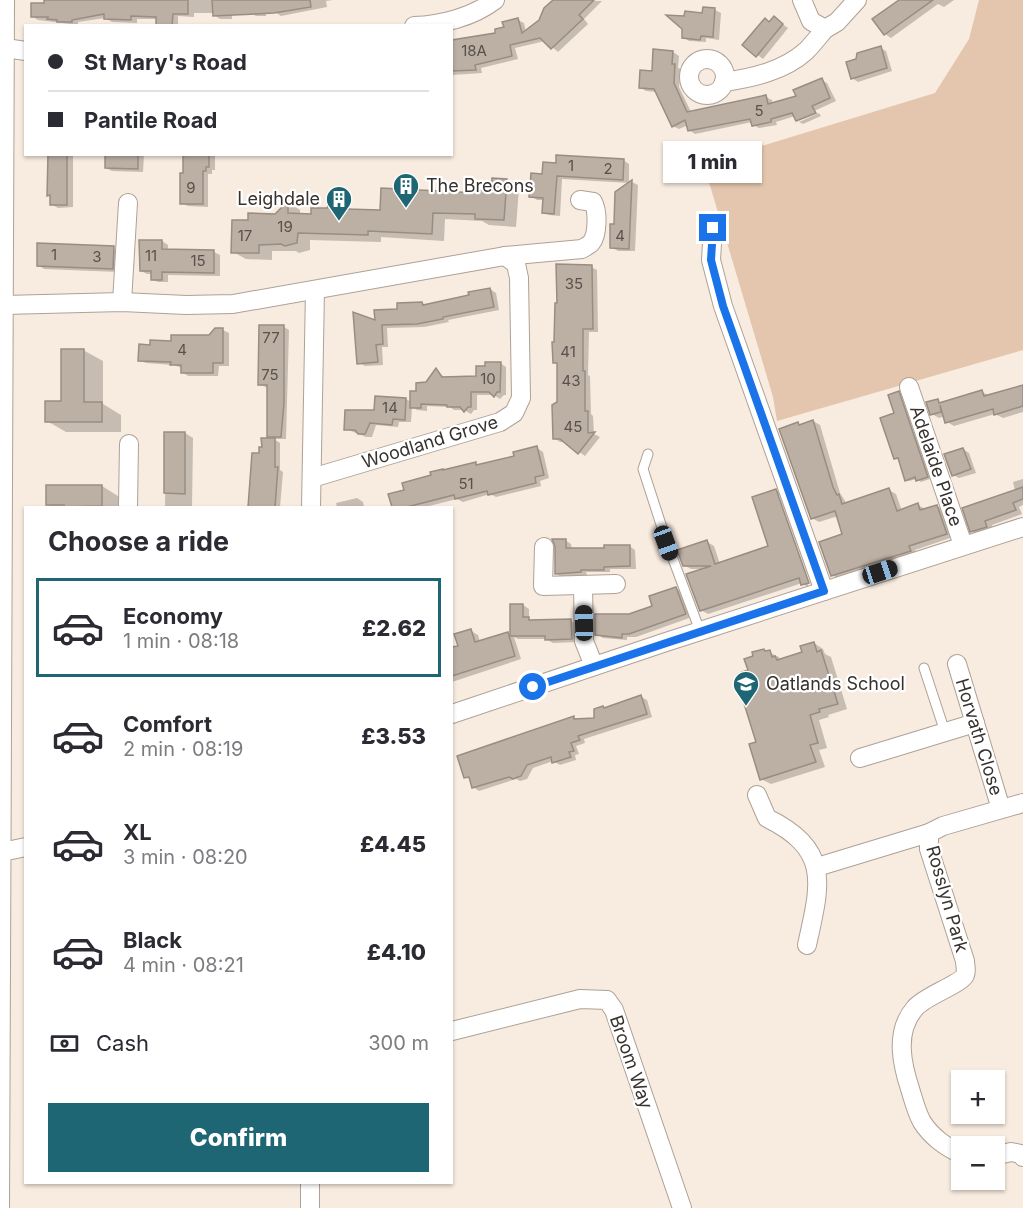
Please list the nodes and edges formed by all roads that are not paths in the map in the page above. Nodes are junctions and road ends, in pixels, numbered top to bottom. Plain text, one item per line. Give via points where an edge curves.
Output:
1 (5, 0) edge
2 (495, 0) edge
3 (802, 0) edge
4 (857, 0) edge
5 (425, 24) edge
6 (825, 29) junction
7 (5, 48) junction
8 (24, 51) edge
9 (724, 82) dead end
10 (580, 200) dead end
11 (128, 203) dead end
12 (713, 228) dead end
13 (505, 256) junction
14 (315, 290) junction
15 (122, 302) junction
16 (4, 305) junction
17 (909, 387) dead end
18 (129, 444) dead end
19 (648, 454) dead end
20 (312, 478) junction
21 (128, 506) edge
22 (310, 506) edge
23 (1023, 527) edge
24 (963, 545) junction
25 (543, 547) dead end
26 (616, 584) dead end
27 (583, 586) junction
28 (824, 591) junction
29 (700, 631) junction
30 (957, 664) dead end
31 (594, 666) junction
32 (924, 668) dead end
33 (453, 714) edge
34 (975, 723) junction
35 (945, 732) junction
36 (860, 758) dead end
37 (757, 795) dead end
38 (1023, 803) edge
39 (1001, 809) junction
40 (929, 833) junction
41 (24, 847) edge
42 (2, 852) junction
43 (817, 867) junction
44 (807, 945) dead end
45 (453, 1031) edge
46 (951, 1150) edge
47 (1005, 1153) edge
48 (1023, 1157) edge
49 (310, 1184) edge
50 (0, 1208) edge
51 (310, 1208) edge
52 (682, 1208) edge

1 - 7 street
2 - 5 street via 470,14
3 - 6 street via 811,21
4 - 6 street
6 - 9 street via 805,52 784,65 755,77
7 - 8 street
7 - 16 street
10 - 13 street via 593,202 597,208 592,242 582,249
11 - 15 street
12 - 28 street via 711,260 723,306
13 - 14 street
13 - 20 street, Woodland Grove via 516,264 519,278 521,398 514,413 500,422
14 - 15 street via 233,304
14 - 20 street
15 - 16 street
16 - 42 street
17 - 24 street, Adelaide Place
18 - 21 street
19 - 29 lane via 643,469
20 - 22 street
23 - 24 street
24 - 28 street
25 - 27 street via 543,586
26 - 27 street
27 - 31 street via 585,642
28 - 29 street
29 - 31 street
30 - 34 street, Horvath Close
31 - 33 street
32 - 35 lane
34 - 35 street
34 - 39 street, Horvath Close
35 - 36 street
37 - 43 street via 767,818 797,838
38 - 39 street, Rosslyn Park
39 - 40 street, Rosslyn Park
40 - 43 street
40 - 46 street, Rosslyn Park via 929,849 966,973 962,980 915,1008 902,1042 902,1062 922,1123
41 - 42 street
42 - 50 street
43 - 44 street via 818,886
45 - 52 street, Broom Way via 580,999 607,1000 614,1010
47 - 48 street
49 - 51 street

